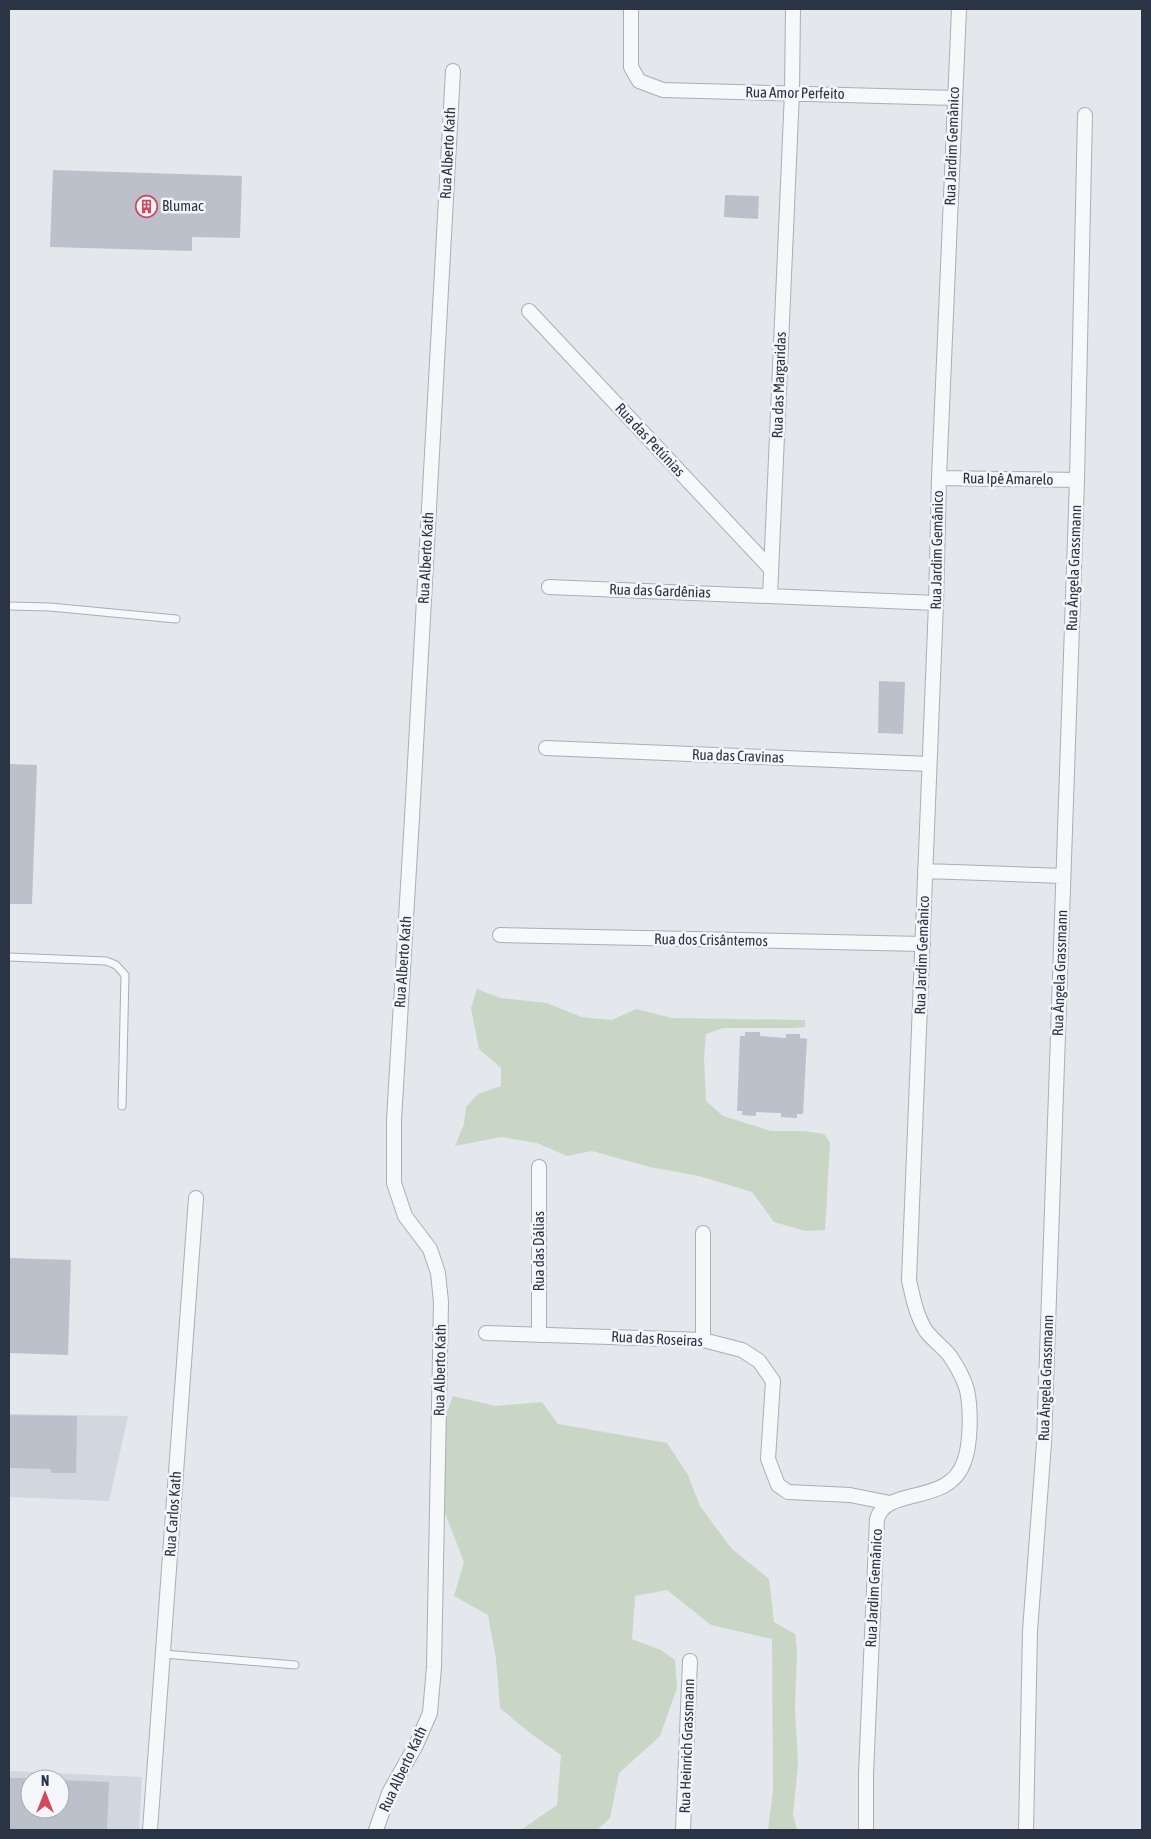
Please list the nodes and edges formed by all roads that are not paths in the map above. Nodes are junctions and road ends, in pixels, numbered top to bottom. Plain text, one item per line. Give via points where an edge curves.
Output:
1 (631, 9) edge
2 (794, 9) edge
3 (959, 9) edge
4 (453, 71) dead end
5 (792, 92) junction
6 (954, 98) junction
7 (1085, 115) dead end
8 (529, 311) dead end
9 (938, 478) junction
10 (1077, 480) junction
11 (771, 569) junction
12 (549, 586) dead end
13 (770, 596) junction
14 (936, 603) junction
15 (9, 606) edge
16 (176, 619) dead end
17 (546, 748) dead end
18 (930, 764) junction
19 (925, 871) junction
20 (1064, 876) junction
21 (500, 935) dead end
22 (923, 944) junction
23 (9, 957) edge
24 (122, 1106) dead end
25 (539, 1167) dead end
26 (196, 1198) dead end
27 (703, 1233) dead end
28 (486, 1333) dead end
29 (538, 1335) junction
30 (703, 1340) junction
31 (890, 1503) junction
32 (164, 1654) junction
33 (690, 1661) dead end
34 (294, 1665) dead end
35 (150, 1830) edge
36 (376, 1830) edge
37 (683, 1830) edge
38 (866, 1830) edge
39 (1026, 1830) edge

1 - 5 street, Rua Amor Perfeito via 631,68 639,81 663,90
2 - 5 street, Rua das Margaridas
3 - 6 street, Rua Jardim Gemânico
4 - 36 street, Rua Alberto Kath via 394,1120 394,1183 405,1216 430,1249 438,1273 441,1302 434,1666 430,1713 389,1793
5 - 6 street, Rua Amor Perfeito
5 - 11 street, Rua das Margaridas
6 - 9 street, Rua Jardim Gemânico
7 - 10 street, Rua Ângela Grassmann
8 - 11 street, Rua das Petúnias
9 - 10 street, Rua Ipê Amarelo
9 - 14 street, Rua Jardim Gemânico
10 - 20 street, Rua Ângela Grassmann
11 - 13 street, Rua das Margaridas
12 - 13 street, Rua das Gardênias
13 - 14 street
14 - 18 street, Rua Jardim Gemânico
15 - 16 lane
17 - 18 street, Rua das Cravinas
18 - 19 street, Rua Jardim Gemânico
19 - 20 street
19 - 22 street, Rua Jardim Gemânico
20 - 39 street, Rua Ângela Grassmann via 1044,1443 1030,1631
21 - 22 street, Rua dos Crisântemos
22 - 31 street, Rua Jardim Gemânico via 909,1280 914,1308 926,1331 950,1356 967,1389 968,1448 956,1478 942,1488
23 - 24 lane via 106,961 116,965 125,975
25 - 29 street, Rua das Dálias
26 - 32 street, Rua Carlos Kath
27 - 30 street
28 - 29 street, Rua das Roseiras
29 - 30 street, Rua das Roseiras
30 - 31 street, Rua das Roseiras via 742,1350 759,1361 773,1382 768,1459 778,1485 788,1492 850,1495
31 - 38 street, Rua Jardim Gemânico via 879,1512 877,1519
32 - 34 lane
32 - 35 street, Rua Carlos Kath
33 - 37 street, Rua Heinrich Grassmann

